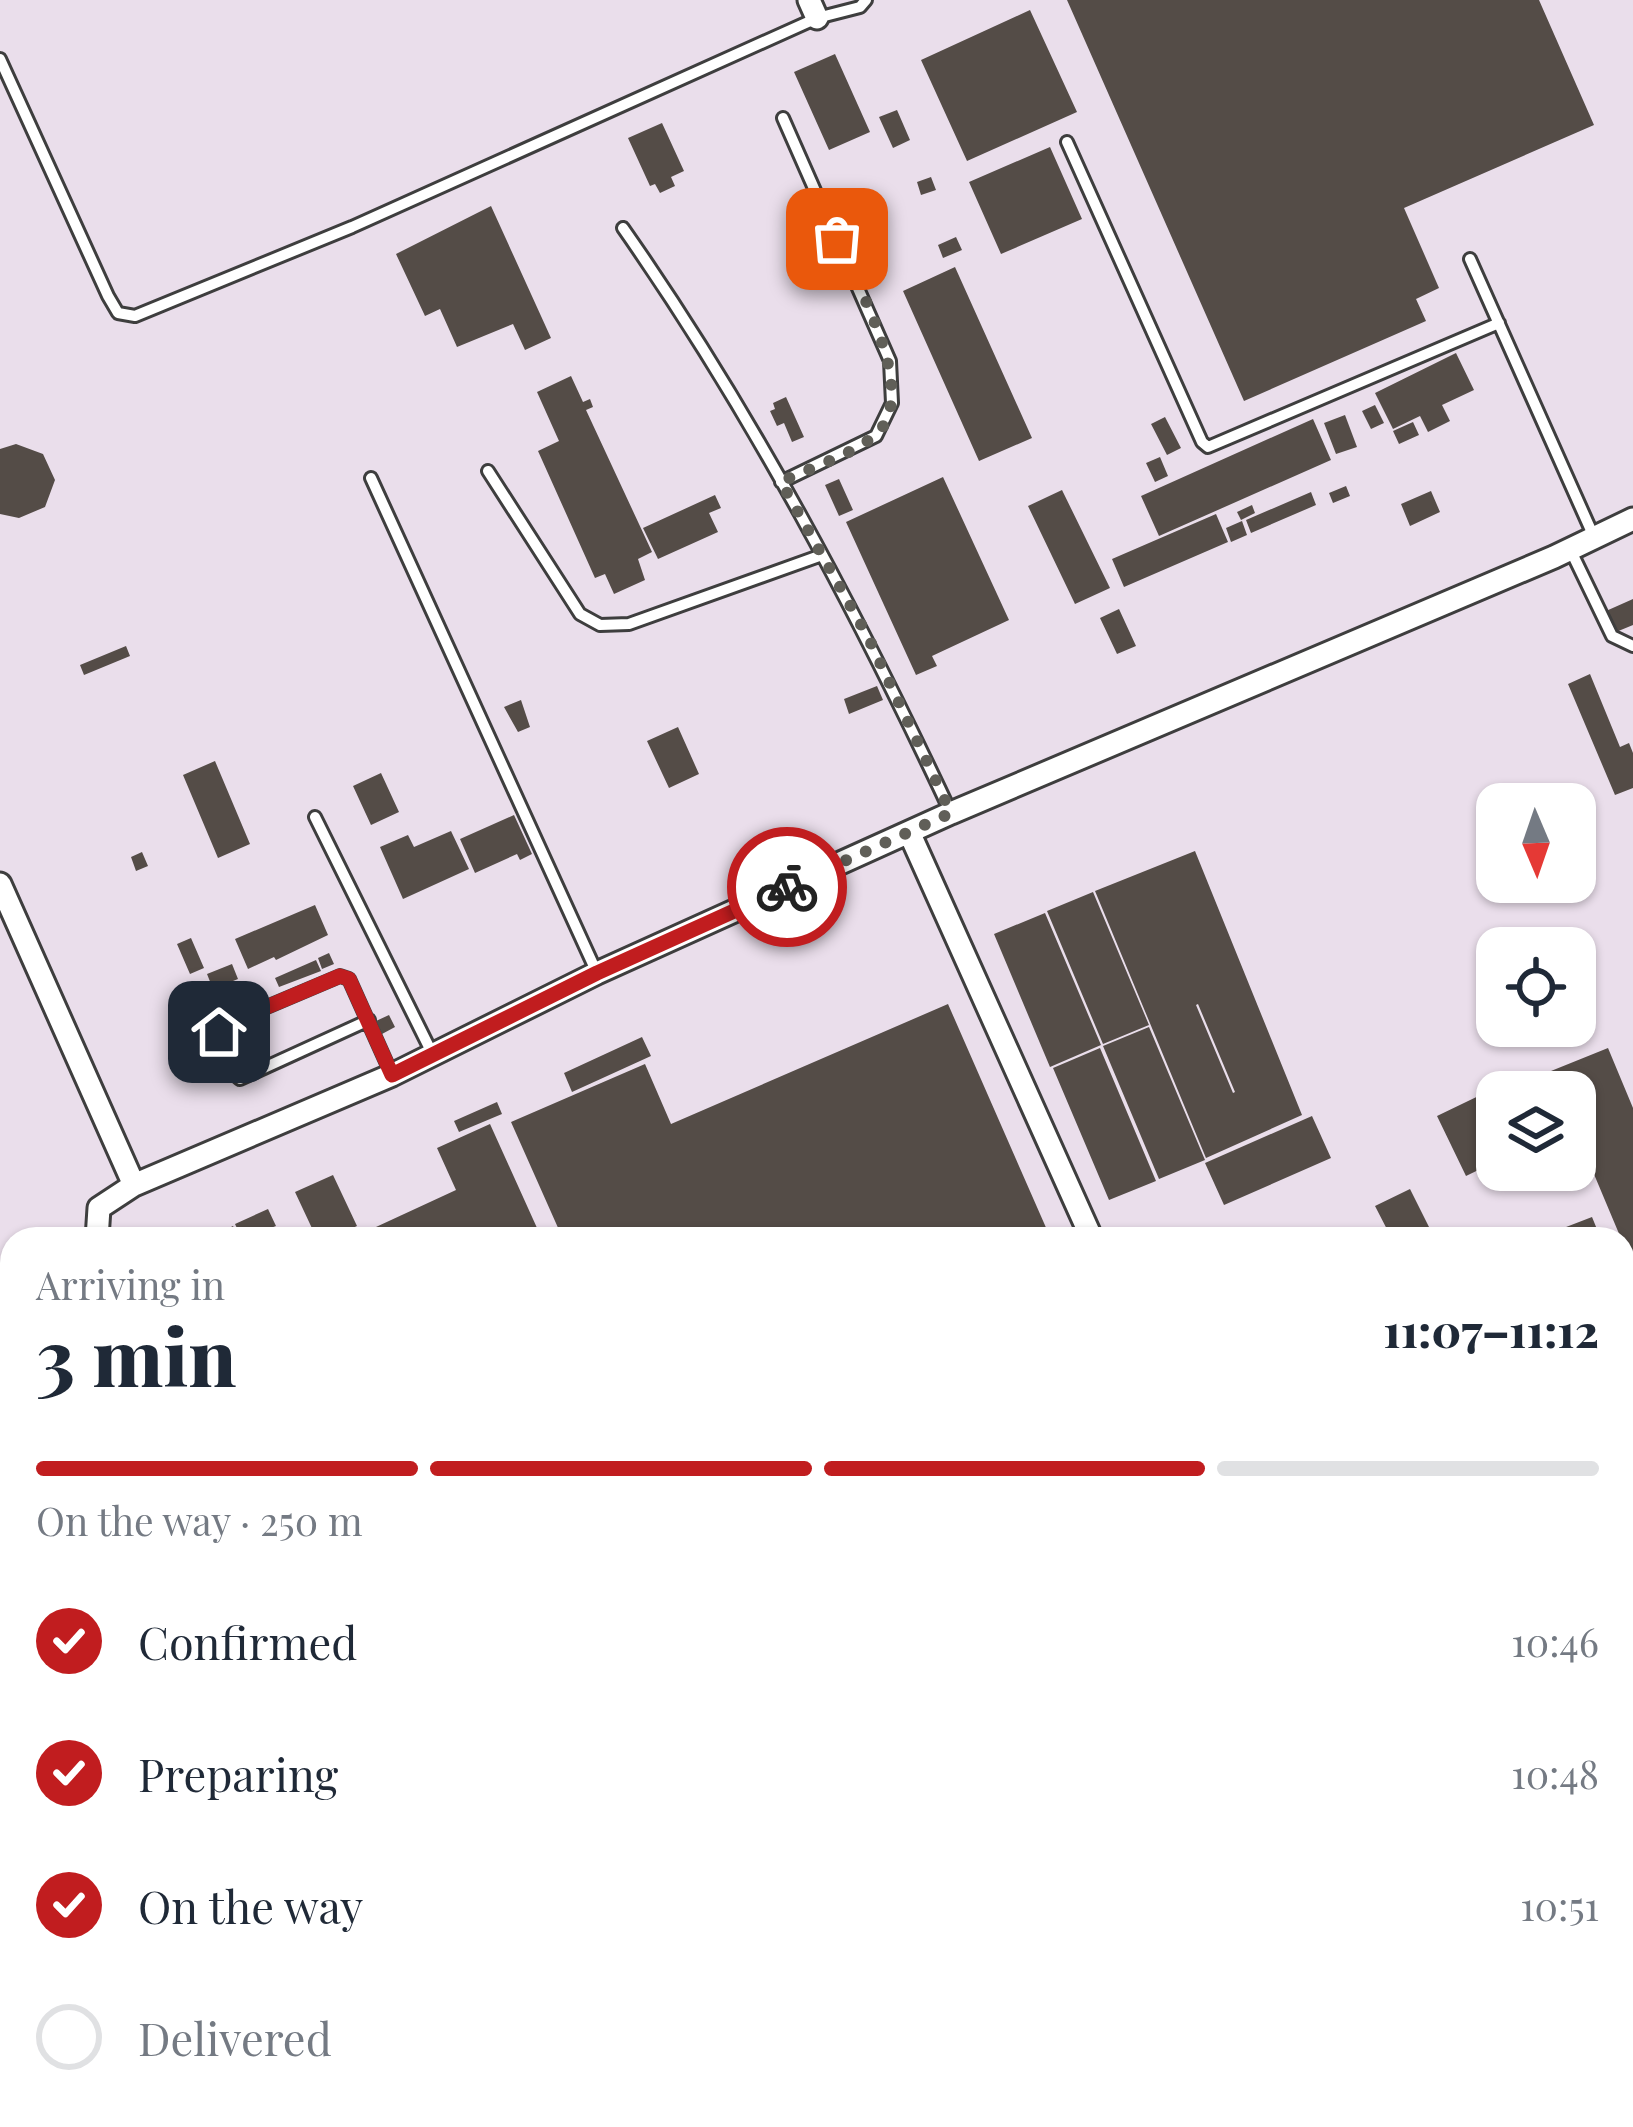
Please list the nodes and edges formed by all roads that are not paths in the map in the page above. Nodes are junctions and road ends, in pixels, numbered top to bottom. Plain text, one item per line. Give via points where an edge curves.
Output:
1 (866, 0) edge
2 (813, 9) edge
3 (0, 58) edge
4 (784, 118) dead end
5 (1067, 142) dead end
6 (623, 228) dead end
7 (1470, 259) dead end
8 (1499, 322) junction
9 (488, 471) dead end
10 (370, 478) dead end
11 (781, 482) junction
12 (1633, 519) edge
13 (1594, 537) junction
14 (1570, 549) junction
15 (822, 555) junction
16 (1633, 646) edge
17 (951, 813) junction
18 (315, 817) dead end
19 (909, 832) junction
20 (0, 884) edge
21 (597, 973) junction
22 (369, 1020) junction
23 (433, 1055) junction
24 (392, 1075) junction
25 (134, 1185) junction
26 (98, 1227) edge
27 (1087, 1227) edge

1 - 2 lane
2 - 3 lane via 352,227 135,316 118,313 108,296
4 - 11 lane via 890,361 892,403 876,436
5 - 8 lane via 1208,447
6 - 11 lane
7 - 8 lane
8 - 13 lane
9 - 15 lane via 580,614 600,625 628,624
10 - 21 lane
11 - 15 lane
12 - 13 street
13 - 14 street
14 - 16 lane via 1612,636
14 - 17 street
15 - 17 lane
17 - 19 street
18 - 23 lane
19 - 21 street
19 - 27 street
20 - 25 street
21 - 23 street
22 - 22 lane via 240,1079 219,1038 224,1025 340,976
22 - 24 lane
23 - 24 street
24 - 25 street
25 - 26 street via 99,1208

